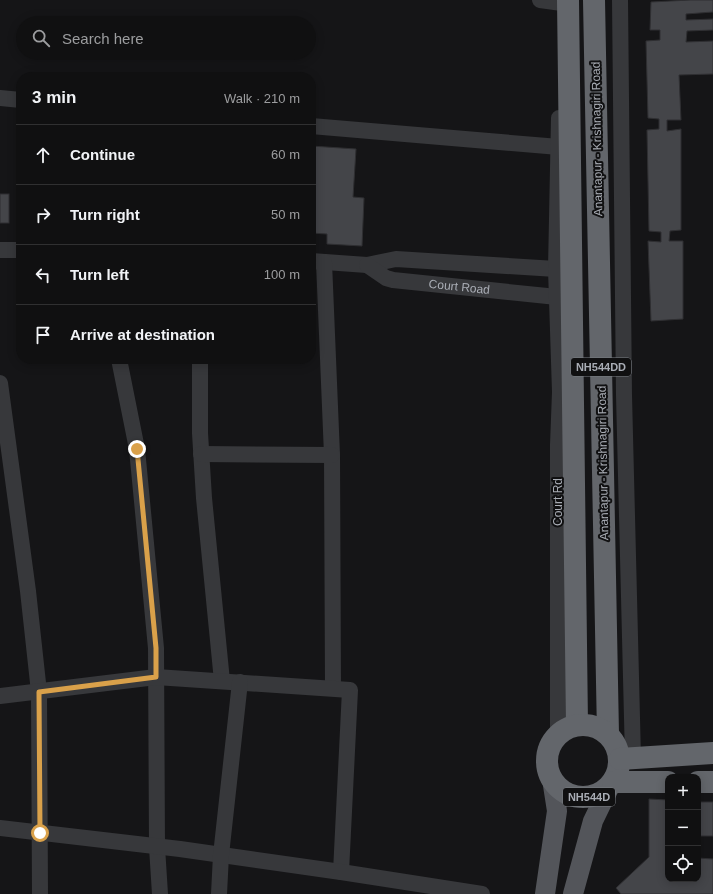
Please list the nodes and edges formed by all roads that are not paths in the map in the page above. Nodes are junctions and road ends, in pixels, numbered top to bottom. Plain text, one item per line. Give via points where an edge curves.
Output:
1 (540, 0) edge
2 (594, 0) edge
3 (620, 0) edge
4 (564, 1) edge
5 (0, 98) edge
6 (16, 100) edge
7 (316, 126) edge
8 (559, 147) junction
9 (0, 250) edge
10 (16, 250) edge
11 (318, 262) edge
12 (367, 265) junction
13 (556, 268) junction
14 (557, 297) junction
15 (120, 364) edge
16 (200, 364) edge
17 (0, 383) edge
18 (201, 454) junction
19 (332, 455) junction
20 (156, 677) junction
21 (222, 681) junction
22 (240, 682) junction
23 (333, 688) junction
24 (39, 692) junction
25 (0, 696) edge
26 (577, 725) junction
27 (608, 734) junction
28 (558, 735) junction
29 (713, 753) edge
30 (626, 759) junction
31 (552, 779) junction
32 (665, 782) edge
33 (701, 782) edge
34 (713, 782) edge
35 (611, 784) junction
36 (0, 828) edge
37 (40, 833) junction
38 (157, 847) junction
39 (221, 855) junction
40 (341, 872) junction
41 (40, 894) edge
42 (160, 894) edge
43 (219, 894) edge
44 (482, 894) edge
45 (545, 894) edge
46 (574, 894) edge

1 - 4 street
2 - 27 highway, Anantapur - Krishnagiri Road / NH544DD
3 - 30 street
4 - 8 street, Court Rd
4 - 26 highway, NH544DD
5 - 6 street
7 - 8 street
8 - 13 street, Court Rd
9 - 10 street
11 - 12 street, Court Road
11 - 19 street
12 - 13 street, Court Road via 396,259
12 - 14 street, Court Road via 393,280
13 - 14 street, Court Rd
14 - 28 street, Court Rd via 560,392
15 - 20 street via 137,449 156,648
16 - 18 street
17 - 24 street
18 - 19 street
18 - 21 street
19 - 23 street
20 - 21 street
20 - 24 street
20 - 38 street
21 - 22 street
22 - 23 street
22 - 39 street
23 - 40 street via 350,690
24 - 25 street
24 - 37 street
26 - 27 highway via 599,728
26 - 28 highway via 567,728
27 - 30 highway, Anantapur - Krishnagiri Road
28 - 31 highway, NH544D via 547,755 547,768
29 - 30 highway
30 - 35 highway, NH544D
31 - 35 highway, NH544D via 558,788 579,797 601,793
31 - 45 main road via 557,811
32 - 35 highway, NH544D
33 - 34 highway
35 - 46 main road via 593,821
36 - 37 street
37 - 38 street
37 - 41 street
38 - 39 street
38 - 42 street
39 - 40 street
39 - 43 street
40 - 44 street

